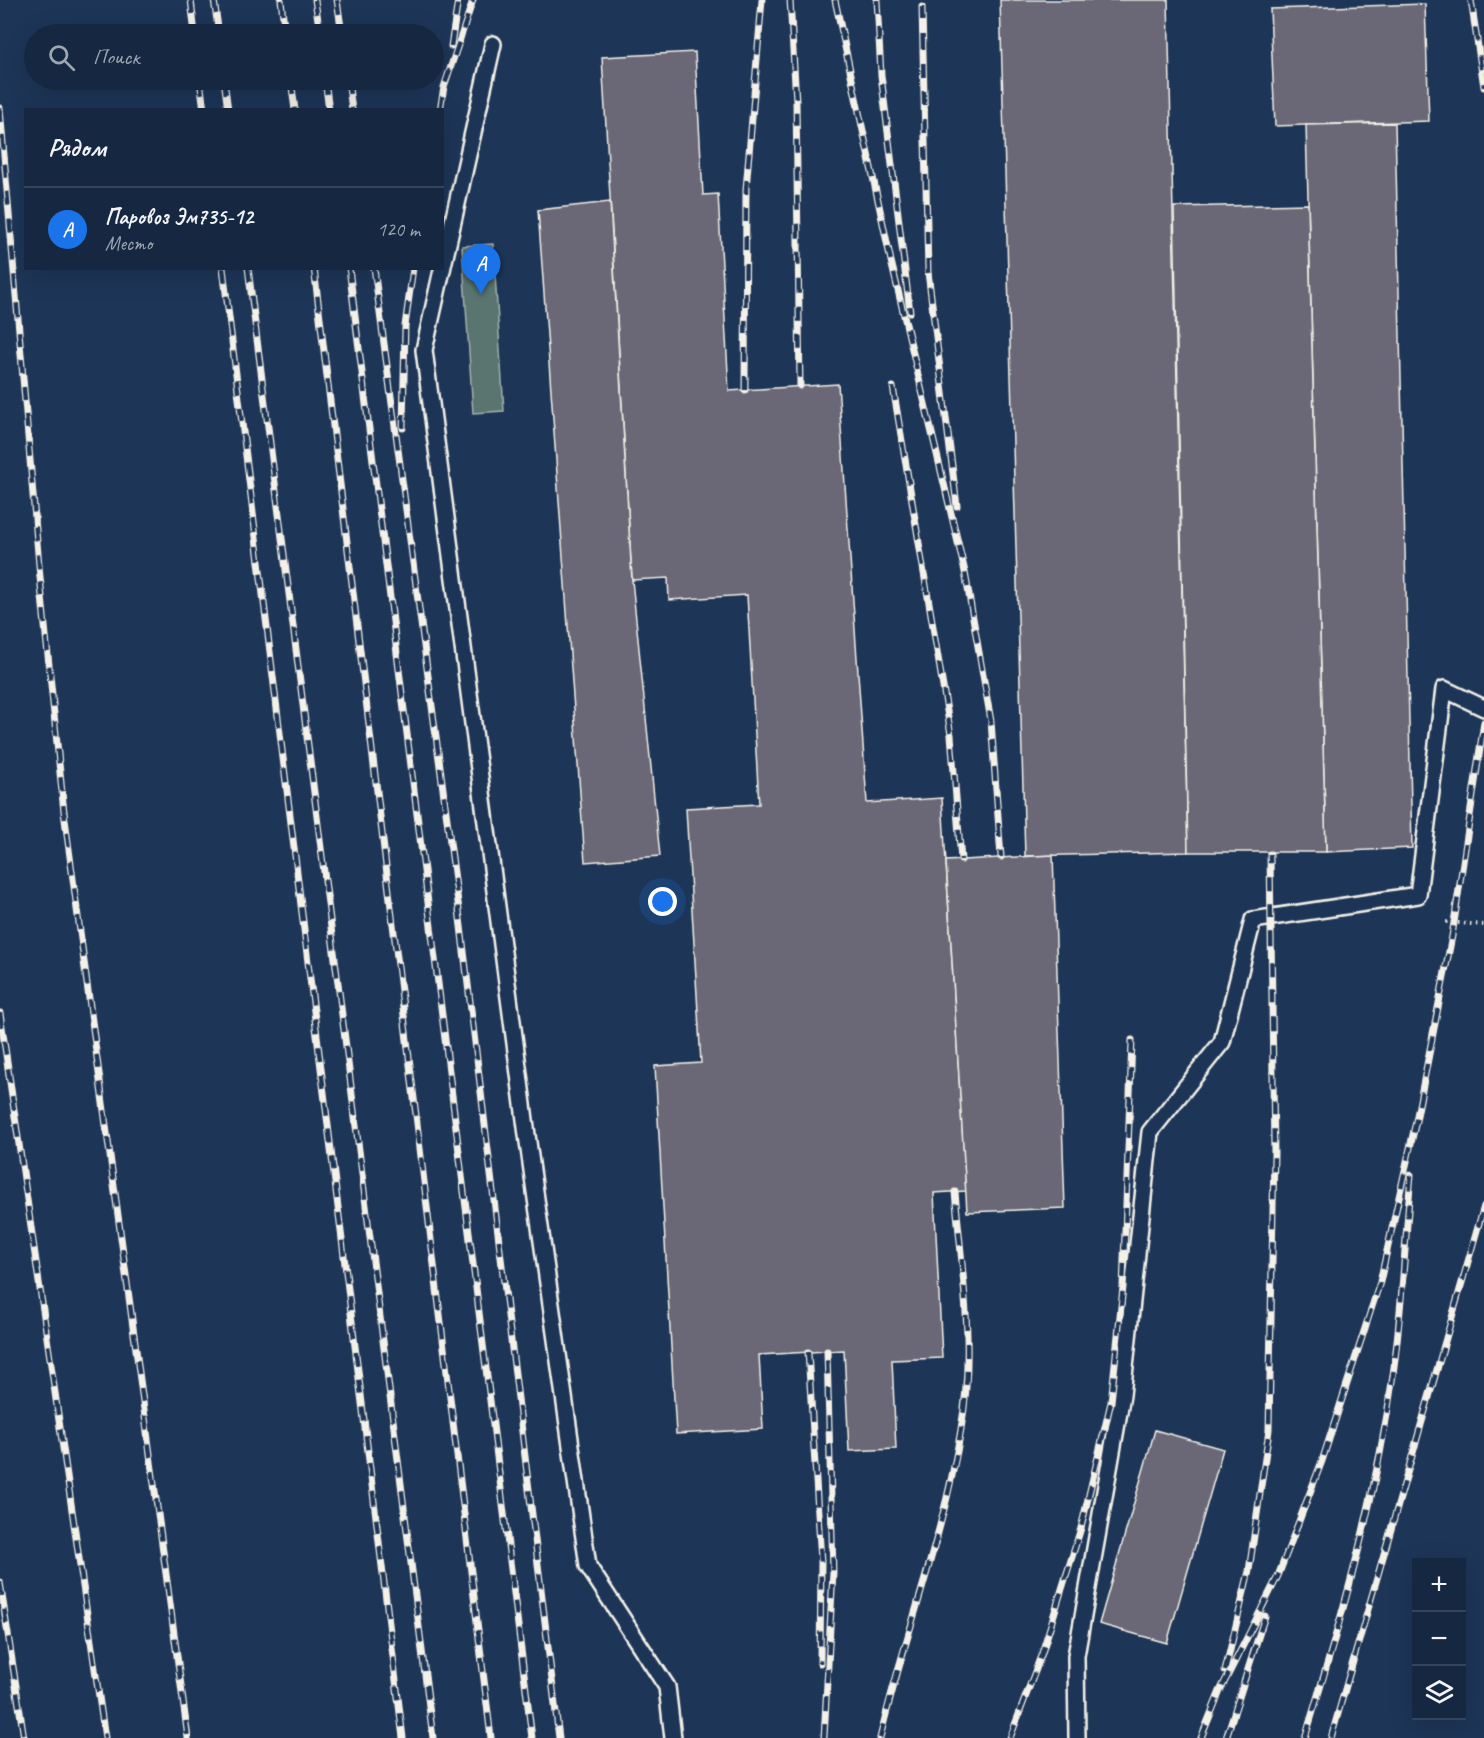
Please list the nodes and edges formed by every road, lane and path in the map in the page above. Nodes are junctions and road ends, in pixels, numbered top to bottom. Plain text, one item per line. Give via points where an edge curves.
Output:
1 (493, 44) dead end
2 (444, 261) edge
3 (442, 270) edge
4 (1484, 708) edge
5 (1446, 922) dead end
6 (1484, 925) edge
7 (673, 1738) edge
8 (1077, 1738) edge

1 - 2 lane
3 - 7 lane via 424,350 588,1566 667,1687
4 - 8 lane via 1444,689 1418,895 1253,920 1222,1042 1150,1132 1122,1395 1076,1656
5 - 6 path, bridge

